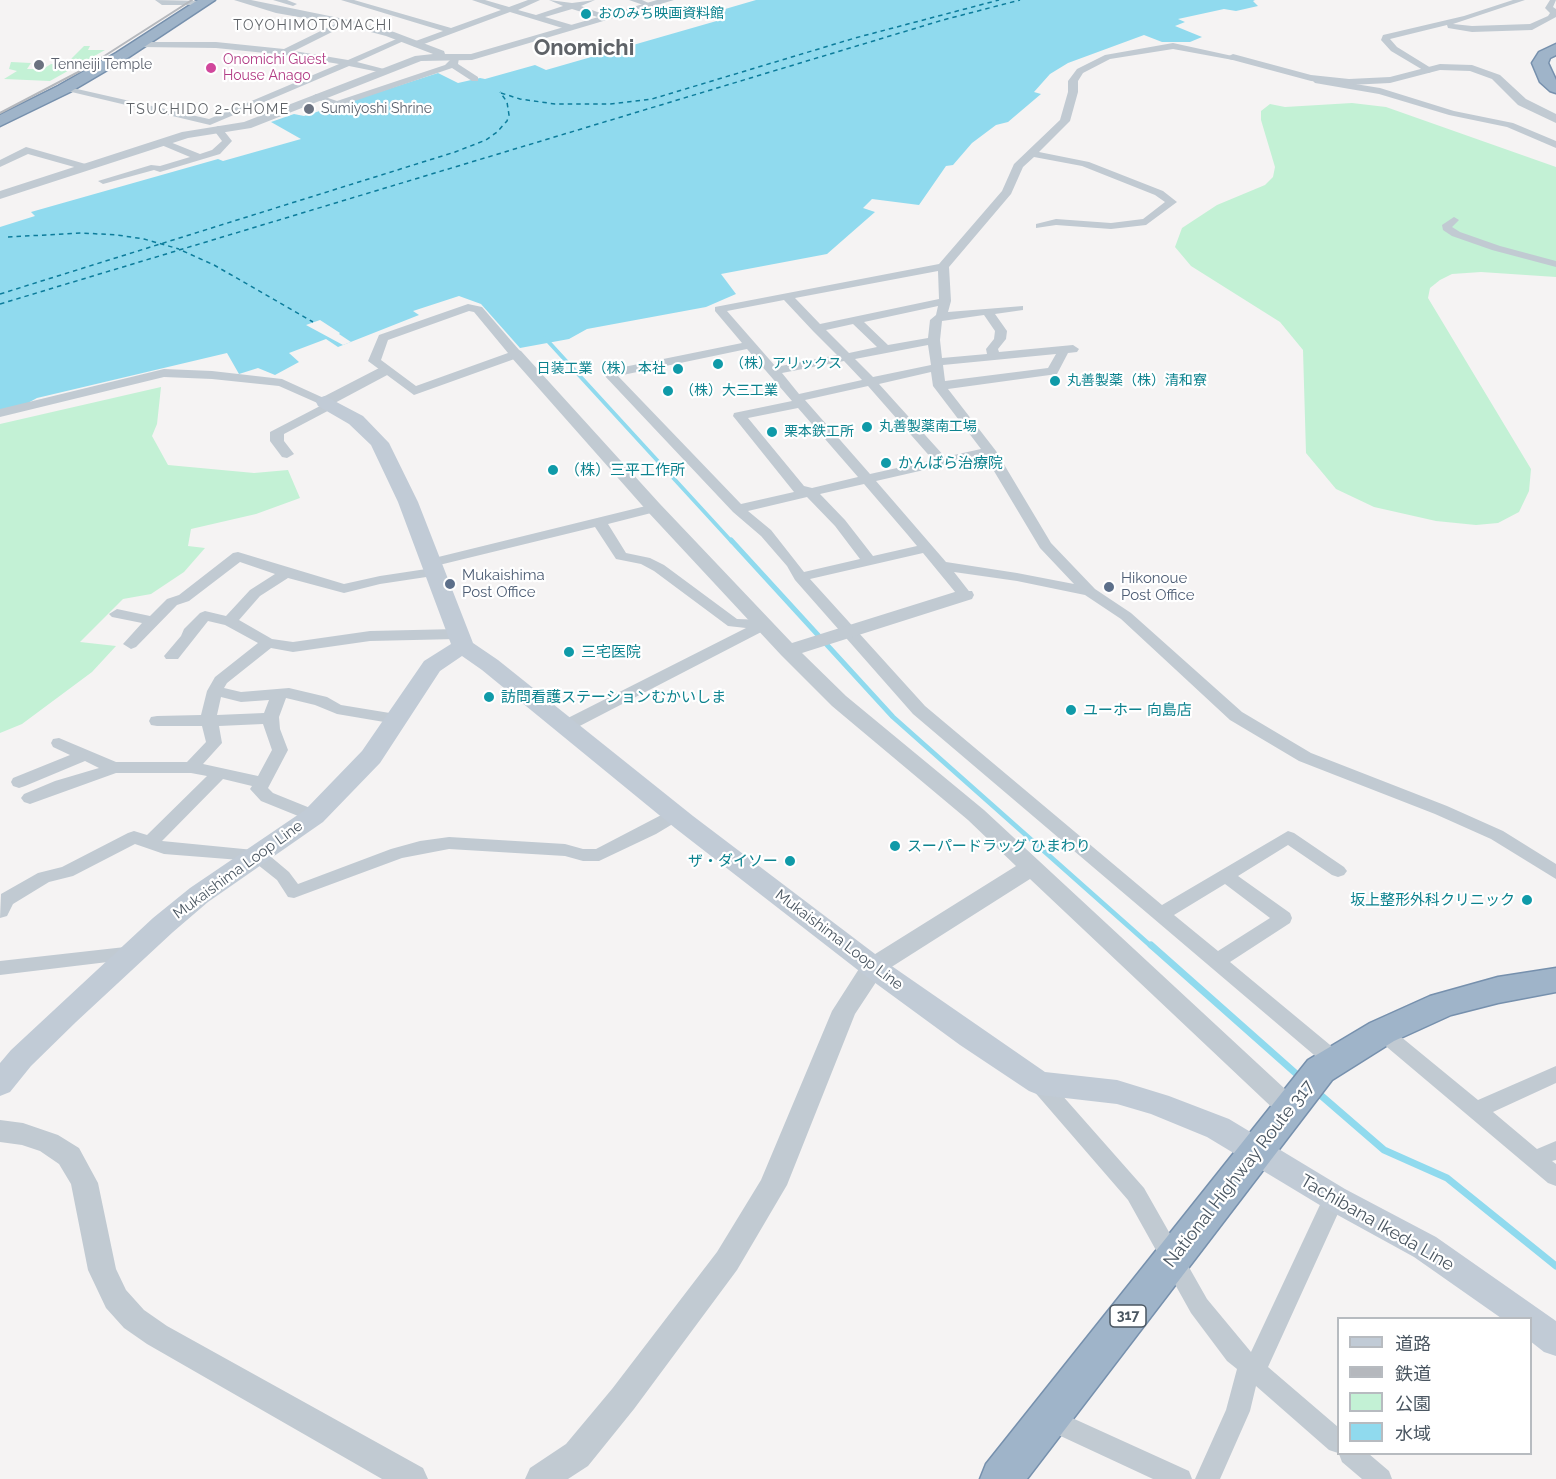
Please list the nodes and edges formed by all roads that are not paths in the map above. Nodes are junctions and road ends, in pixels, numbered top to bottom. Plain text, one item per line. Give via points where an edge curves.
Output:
1 (159, 0) edge
2 (241, 0) edge
3 (277, 0) edge
4 (345, 0) edge
5 (476, 0) edge
6 (537, 0) edge
7 (553, 0) edge
8 (591, 0) edge
9 (633, 0) edge
10 (669, 0) edge
11 (1521, 0) edge
12 (1554, 0) edge
13 (205, 2) edge
14 (292, 4) dead end
15 (649, 5) junction
16 (573, 6) junction
17 (508, 10) junction
18 (1490, 11) junction
19 (607, 17) junction
20 (536, 18) junction
21 (345, 22) junction
22 (1443, 24) junction
23 (1556, 25) edge
24 (569, 27) junction
25 (1456, 27) junction
26 (1532, 27) junction
27 (453, 31) junction
28 (1442, 36) dead end
29 (404, 39) junction
30 (141, 44) junction
31 (416, 44) junction
32 (1556, 49) edge
33 (433, 51) junction
34 (285, 52) junction
35 (1233, 57) joint
36 (418, 58) junction
37 (453, 61) junction
38 (346, 62) junction
39 (1428, 70) junction
40 (381, 71) junction
41 (1311, 78) junction
42 (475, 79) dead end
43 (1556, 88) edge
44 (64, 89) junction
45 (316, 97) junction
46 (1556, 119) edge
47 (0, 121) edge
48 (213, 127) junction
49 (162, 142) junction
50 (1556, 145) edge
51 (1031, 153) junction
52 (199, 157) junction
53 (0, 164) edge
54 (85, 167) junction
55 (103, 181) dead end
56 (0, 195) edge
57 (1454, 220) dead end
58 (1040, 225) dead end
59 (1556, 264) edge
60 (943, 267) junction
61 (787, 297) junction
62 (945, 300) junction
63 (1019, 308) dead end
64 (988, 312) junction
65 (941, 316) junction
66 (855, 319) junction
67 (817, 328) junction
68 (934, 339) junction
69 (750, 345) junction
70 (885, 349) junction
71 (516, 354) junction
72 (994, 357) junction
73 (846, 358) junction
74 (937, 365) junction
75 (385, 370) junction
76 (774, 371) junction
77 (871, 382) junction
78 (939, 386) junction
79 (799, 401) junction
80 (329, 404) junction
81 (0, 413) edge
82 (989, 451) junction
83 (287, 454) dead end
84 (942, 462) junction
85 (867, 478) junction
86 (809, 492) junction
87 (654, 508) junction
88 (738, 509) junction
89 (600, 522) junction
90 (925, 548) junction
91 (869, 560) junction
92 (941, 566) junction
93 (432, 567) junction
94 (286, 573) junction
95 (800, 577) junction
96 (1090, 592) junction
97 (965, 595) joint
98 (117, 614) dead end
99 (153, 621) junction
100 (230, 621) junction
101 (764, 625) junction
102 (849, 631) junction
103 (460, 641) junction
104 (267, 643) junction
105 (130, 644) dead end
106 (795, 649) junction
107 (172, 656) dead end
108 (215, 691) junction
109 (279, 694) junction
110 (271, 717) junction
111 (396, 719) junction
112 (157, 721) dead end
113 (209, 721) junction
114 (566, 726) junction
115 (59, 743) dead end
116 (86, 755) junction
117 (191, 767) junction
118 (114, 768) junction
119 (220, 773) junction
120 (19, 782) dead end
121 (261, 782) junction
122 (30, 798) dead end
123 (675, 815) junction
124 (314, 816) junction
125 (149, 843) junction
126 (258, 855) junction
127 (1031, 867) junction
128 (1338, 871) dead end
129 (1556, 873) edge
130 (1225, 875) junction
131 (2, 902) edge
132 (1161, 914) junction
133 (134, 953) junction
134 (1216, 961) junction
135 (873, 967) junction
136 (0, 968) edge
137 (1556, 980) edge
138 (1382, 1032) junction
139 (1327, 1065) junction
140 (1556, 1074) edge
141 (1039, 1083) junction
142 (0, 1084) edge
143 (1293, 1102) junction
144 (1475, 1111) junction
145 (0, 1131) edge
146 (1556, 1150) edge
147 (1255, 1152) junction
148 (1536, 1159) junction
149 (1556, 1177) edge
150 (1334, 1198) junction
151 (1174, 1258) junction
152 (1525, 1317) edge
153 (1532, 1322) edge
154 (1556, 1341) edge
155 (1250, 1364) junction
156 (1048, 1418) junction
157 (1337, 1441) edge
158 (1352, 1455) edge
159 (412, 1479) edge
160 (541, 1479) edge
161 (1001, 1479) edge
162 (1180, 1479) edge
163 (1207, 1479) edge
164 (1380, 1479) edge

1 - 13 street
2 - 21 street
3 - 14 street
4 - 27 street
5 - 17 street
6 - 17 street
7 - 16 street
8 - 16 street
9 - 15 street
10 - 15 street
11 - 18 street
12 - 26 street via 1549,8 1554,12 1551,17
13 - 30 highway
15 - 19 street
16 - 19 street
16 - 20 street
17 - 20 street
17 - 27 street
18 - 22 street
18 - 26 street
19 - 24 street
20 - 24 street
21 - 29 street
21 - 34 street
22 - 25 street
22 - 39 street via 1386,38 1394,49
23 - 26 street
24 - 37 street
25 - 26 street
25 - 28 street
27 - 31 street
29 - 31 street
29 - 38 street
30 - 34 street via 216,45
30 - 44 highway
31 - 33 street
32 - 43 highway via 1539,63 1546,79
33 - 36 street
33 - 37 street
34 - 38 street
35 - 41 street
35 - 51 street via 1173,46 1108,57 1092,64 1073,81 1065,122
36 - 37 street
36 - 40 street
37 - 42 street
37 - 45 street via 337,104
38 - 40 street
38 - 48 street
39 - 41 street via 1370,82
39 - 46 street via 1461,66 1488,73 1522,102
40 - 45 street
41 - 50 street via 1380,91 1452,113 1510,125
44 - 47 highway
44 - 48 street
45 - 48 street via 247,125
48 - 49 street
48 - 52 street via 227,141 216,152
49 - 52 street
49 - 54 street
51 - 58 street via 1085,164 1159,193 1172,202 1146,222 1111,226 1056,222
51 - 60 street via 1018,166 1007,192
52 - 55 street
53 - 54 street via 26,150
54 - 56 street
57 - 59 street via 1447,228 1456,234
60 - 61 street
60 - 62 street
61 - 67 street
61 - 69 street via 719,309
62 - 65 street
62 - 66 street
63 - 64 street
64 - 65 street
64 - 72 street via 1000,331 1000,339 992,349
65 - 68 street via 936,320
66 - 67 street
66 - 70 street
67 - 73 street
68 - 70 street
68 - 74 street
69 - 76 street
69 - 88 street via 609,374
70 - 73 street
71 - 75 street via 414,391
71 - 75 street via 478,309 468,307 383,338 374,361
71 - 87 street
72 - 74 street
72 - 78 street via 1067,349 1053,371
73 - 76 street
73 - 77 street
74 - 77 street
74 - 78 street
75 - 80 street
76 - 79 street
77 - 79 street
77 - 84 street
78 - 82 street
79 - 85 street
79 - 86 street via 739,416 800,490
80 - 81 street via 282,383 164,373
80 - 83 street via 277,432 277,441
80 - 93 main road via 356,420 379,443 408,502
82 - 84 street
82 - 96 street via 1045,545
84 - 85 street
85 - 86 street
85 - 90 street
86 - 88 street
86 - 91 street
87 - 89 street
87 - 101 street
88 - 95 street via 766,533
89 - 93 street
89 - 101 street via 621,556 659,568 734,622
90 - 91 street
90 - 92 street
91 - 95 street
92 - 96 street
92 - 97 street
93 - 94 street via 344,589
93 - 103 main road
94 - 99 street via 238,556 184,598 172,602
94 - 100 street via 255,593
95 - 102 street
96 - 129 street via 1126,616 1228,709 1257,729 1305,757 1442,810 1497,836
97 - 102 street
98 - 99 street
99 - 105 street
100 - 104 street
100 - 107 street via 205,616
101 - 106 street
101 - 114 street
102 - 106 street
102 - 132 street via 919,711
103 - 104 street via 370,636 293,647
103 - 111 main road, Mukaishima Loop Line via 432,666
103 - 114 main road, Mukaishima Loop Line
104 - 108 street via 221,680
106 - 127 street via 839,701
108 - 109 street via 241,697
108 - 113 street
109 - 110 street
109 - 111 street via 289,693 337,709
110 - 113 street
110 - 121 street via 280,750
111 - 124 main road, Mukaishima Loop Line via 370,757
112 - 113 street
113 - 117 street via 214,743
114 - 123 main road, Mukaishima Loop Line
115 - 116 street
116 - 118 street
116 - 120 street
117 - 118 street
117 - 119 street
118 - 122 street
119 - 121 street
119 - 125 street
121 - 124 street via 259,789 267,797
123 - 126 street via 599,855 449,843 397,853 294,891
123 - 135 main road, Mukaishima Loop Line
124 - 126 main road, Mukaishima Loop Line
125 - 126 street via 164,848
125 - 131 street via 134,837 67,873 44,877
126 - 133 main road, Mukaishima Loop Line via 199,895
127 - 135 street
127 - 143 street
128 - 130 street via 1288,837
130 - 132 street
130 - 134 street via 1283,918
132 - 134 street
133 - 136 street
133 - 142 main road, Mukaishima Loop Line via 21,1058
134 - 139 street
135 - 141 main road, Mukaishima Loop Line
135 - 160 street via 844,1011 773,1185 727,1261 578,1455
137 - 138 highway, National Highway Route 317 / 317 via 1442,1005
138 - 139 highway, National Highway Route 317 / 317
138 - 144 street
139 - 143 highway, National Highway Route 317 / 317
140 - 144 street
141 - 147 main road, Mukaishima Loop Line via 1117,1092 1158,1104 1218,1128
141 - 151 street via 1136,1194
143 - 147 highway, National Highway Route 317 / 317
144 - 148 street
145 - 159 street via 49,1143 69,1156 84,1183 102,1270 116,1299 134,1319
146 - 148 street
147 - 150 main road, Tachibana Ikeda Line
147 - 151 highway, National Highway Route 317 / 317
148 - 149 street
150 - 152 main road, Tachibana Ikeda Line via 1425,1247
150 - 155 street via 1260,1359
151 - 155 street via 1199,1306 1235,1353
151 - 156 highway, National Highway Route 317 / 317
153 - 154 main road, Tachibana Ikeda Line
155 - 157 street
155 - 163 street via 1238,1411
156 - 161 highway, National Highway Route 317 / 317
156 - 162 street
158 - 164 street

